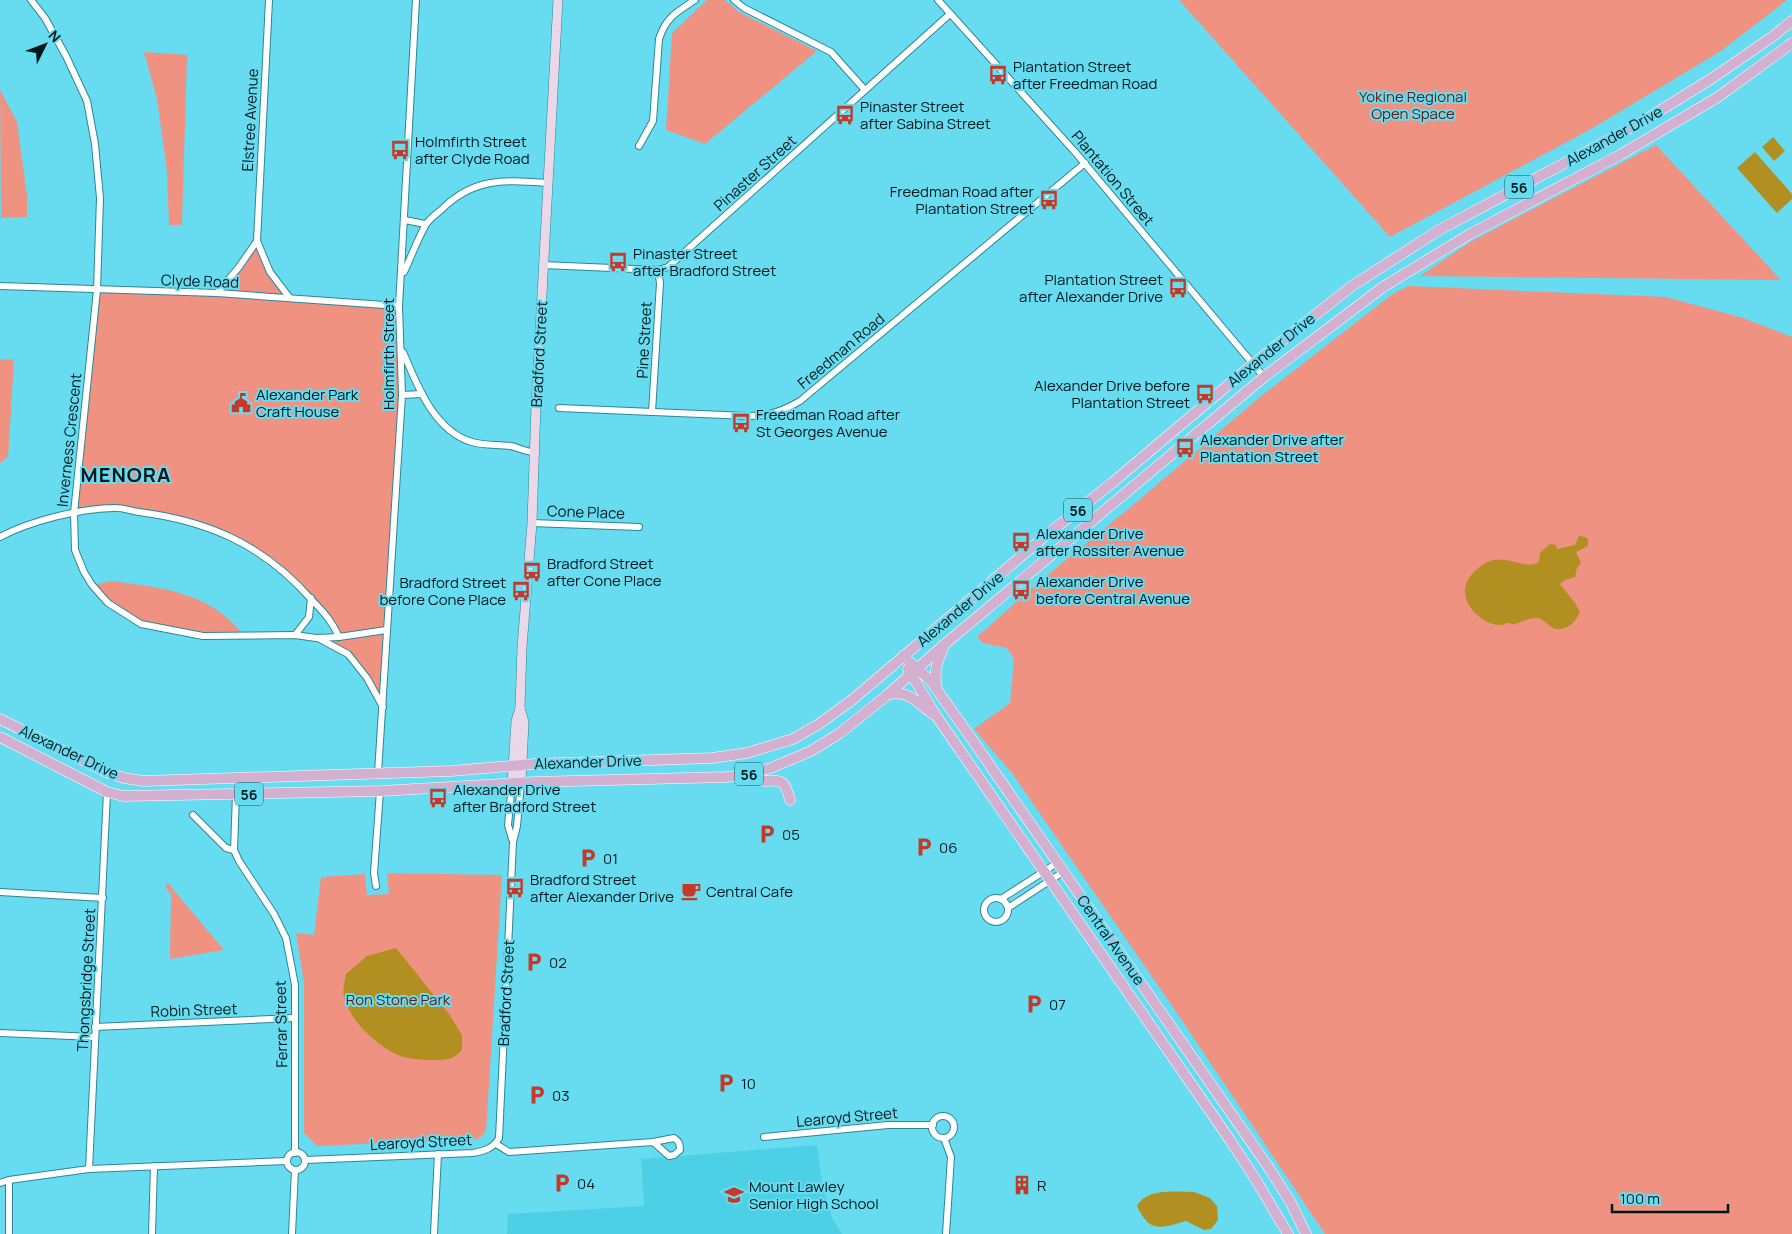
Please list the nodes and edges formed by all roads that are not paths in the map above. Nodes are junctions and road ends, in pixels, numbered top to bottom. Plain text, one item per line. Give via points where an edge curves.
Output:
1 (31, 0) edge
2 (269, 0) edge
3 (416, 0) edge
4 (558, 0) edge
5 (695, 0) edge
6 (734, 0) edge
7 (938, 0) edge
8 (950, 14) junction
9 (1792, 21) edge
10 (1792, 44) edge
11 (865, 90) junction
12 (639, 146) dead end
13 (1085, 163) junction
14 (548, 183) junction
15 (405, 220) junction
16 (425, 224) junction
17 (257, 241) junction
18 (543, 265) junction
19 (658, 270) junction
20 (402, 275) junction
21 (0, 286) edge
22 (97, 290) junction
23 (217, 293) junction
24 (289, 297) junction
25 (400, 306) junction
26 (402, 349) junction
27 (1253, 364) junction
28 (1264, 377) junction
29 (422, 394) junction
30 (402, 395) junction
31 (559, 408) dead end
32 (652, 412) junction
33 (534, 452) junction
34 (74, 513) junction
35 (532, 523) junction
36 (639, 527) dead end
37 (0, 537) edge
38 (311, 598) junction
39 (386, 630) junction
40 (295, 635) junction
41 (339, 637) junction
42 (316, 638) junction
43 (945, 644) junction
44 (902, 656) junction
45 (914, 671) junction
46 (938, 692) junction
47 (886, 696) junction
48 (383, 707) junction
49 (937, 717) junction
50 (0, 719) edge
51 (0, 737) edge
52 (518, 765) junction
53 (378, 773) junction
54 (745, 775) junction
55 (516, 783) junction
56 (380, 791) junction
57 (107, 792) junction
58 (236, 794) junction
59 (790, 800) dead end
60 (193, 815) dead end
61 (234, 850) junction
62 (1060, 868) junction
63 (1048, 876) junction
64 (376, 886) dead end
65 (0, 892) edge
66 (103, 898) junction
67 (1001, 899) junction
68 (1008, 908) junction
69 (294, 1018) junction
70 (96, 1027) junction
71 (0, 1033) edge
72 (95, 1038) junction
73 (932, 1126) junction
74 (764, 1137) dead end
75 (944, 1138) junction
76 (653, 1142) dead end
77 (496, 1144) junction
78 (295, 1153) junction
79 (438, 1154) junction
80 (305, 1160) junction
81 (287, 1161) junction
82 (154, 1166) junction
83 (89, 1168) junction
84 (295, 1170) junction
85 (9, 1180) junction
86 (0, 1183) edge
87 (8, 1234) edge
88 (152, 1234) edge
89 (292, 1234) edge
90 (434, 1234) edge
91 (946, 1234) edge
92 (1288, 1234) edge
93 (1306, 1234) edge

1 - 22 street, Inverness Crescent via 45,18 87,101 100,198
2 - 17 street, Elstree Avenue
3 - 15 street, Holmfirth Street
4 - 14 street, Bradford Street
5 - 12 street via 663,26 659,38 653,122
6 - 11 street via 831,52
7 - 8 street, Plantation Street
8 - 11 street, Pinaster Street
8 - 13 street, Plantation Street
9 - 27 main road, Alexander Drive / 56 via 1711,79 1656,113 1439,230 1352,286
10 - 28 main road, Alexander Drive / 56 via 1710,102 1620,155 1470,234 1383,287
11 - 19 street, Pinaster Street via 677,261
13 - 27 street, Plantation Street
13 - 32 street, Freedman Road via 800,401 762,416
14 - 16 street via 518,180 473,187 452,199
14 - 18 street, Bradford Street
15 - 16 street
15 - 20 street, Holmfirth Street
16 - 20 street
17 - 23 street
17 - 24 street, Elstree Avenue via 270,272
18 - 19 street
18 - 33 street, Bradford Street
19 - 32 street, Pine Street via 660,283
20 - 25 street, Holmfirth Street
21 - 22 street, Clyde Road
22 - 23 street, Clyde Road
22 - 34 street, Inverness Crescent
23 - 24 street, Clyde Road
24 - 25 street, Clyde Road
25 - 26 street, Holmfirth Street
26 - 29 street
26 - 30 street, Holmfirth Street
27 - 28 street, Plantation Street
27 - 44 main road, Alexander Drive / 56
28 - 43 main road, Alexander Drive / 56
29 - 30 street
29 - 33 street via 438,418 461,438
30 - 39 street, Holmfirth Street
31 - 32 street, Freedman Road
33 - 35 street, Bradford Street
34 - 37 street via 19,527
34 - 38 street via 115,507 166,515 208,527 239,540 271,560
34 - 40 street, Inverness Crescent via 76,550 84,572 108,603 140,624 203,636
35 - 36 street, Cone Place
35 - 52 street, Bradford Street via 520,708 516,721
38 - 40 street via 309,617
38 - 41 street via 332,622
39 - 41 street, Inverness Crescent
39 - 48 street, Holmfirth Street
40 - 42 street, Inverness Crescent
41 - 42 street, Inverness Crescent
42 - 48 street via 348,654
43 - 45 main road, Alexander Drive / 56
43 - 46 main road via 935,673
44 - 45 main road, Central Avenue
44 - 52 main road, Alexander Drive / 56 via 830,717 782,744 712,758
45 - 46 main road, Central Avenue
45 - 47 main road, Alexander Drive / 56
45 - 49 main road, Central Avenue
46 - 62 main road, Central Avenue
47 - 49 main road via 897,692 905,694
47 - 54 main road, Alexander Drive / 56 via 840,733 811,751 772,768
48 - 53 street, Holmfirth Street
49 - 63 main road, Central Avenue
50 - 53 main road, Alexander Drive / 56 via 106,772 143,781
51 - 57 main road, Alexander Drive / 56
52 - 53 main road, Alexander Drive / 56
52 - 55 street, Bradford Street
54 - 55 main road, Alexander Drive / 56
54 - 59 main road via 756,780 778,781 785,786
55 - 56 main road, Alexander Drive / 56
55 - 77 street, Bradford Street via 508,825 512,842 499,1138
56 - 58 main road, Alexander Drive / 56
56 - 64 street via 374,873
57 - 58 main road, Alexander Drive / 56 via 123,796
57 - 66 street, Thongsbridge Street
58 - 61 street
60 - 61 street, Ferrar Street via 226,848
61 - 69 street, Ferrar Street via 286,938 295,985
62 - 63 street
62 - 63 street
62 - 93 main road, Central Avenue via 1269,1168
63 - 67 street
63 - 68 street
63 - 92 main road, Central Avenue via 1230,1140
65 - 66 street
66 - 70 street, Thongsbridge Street
67 - 68 street
67 - 68 street via 993,898 986,902 985,917 992,922 1000,922 1006,918
69 - 70 street, Robin Street
69 - 78 street, Ferrar Street
70 - 72 street, Thongsbridge Street
71 - 72 street
72 - 83 street, Thongsbridge Street
73 - 74 street, Learoyd Street via 888,1125
73 - 75 street via 935,1134
73 - 75 street via 941,1116 952,1120 953,1132
75 - 91 street via 951,1156
76 - 77 street via 509,1152
77 - 79 street, Learoyd Street via 481,1152
78 - 80 street via 301,1154
78 - 81 street
79 - 80 street, Learoyd Street
79 - 90 street
80 - 84 street via 302,1168
81 - 82 street
81 - 84 street
82 - 83 street
82 - 88 street
83 - 85 street
84 - 89 street
85 - 86 street
85 - 87 street

